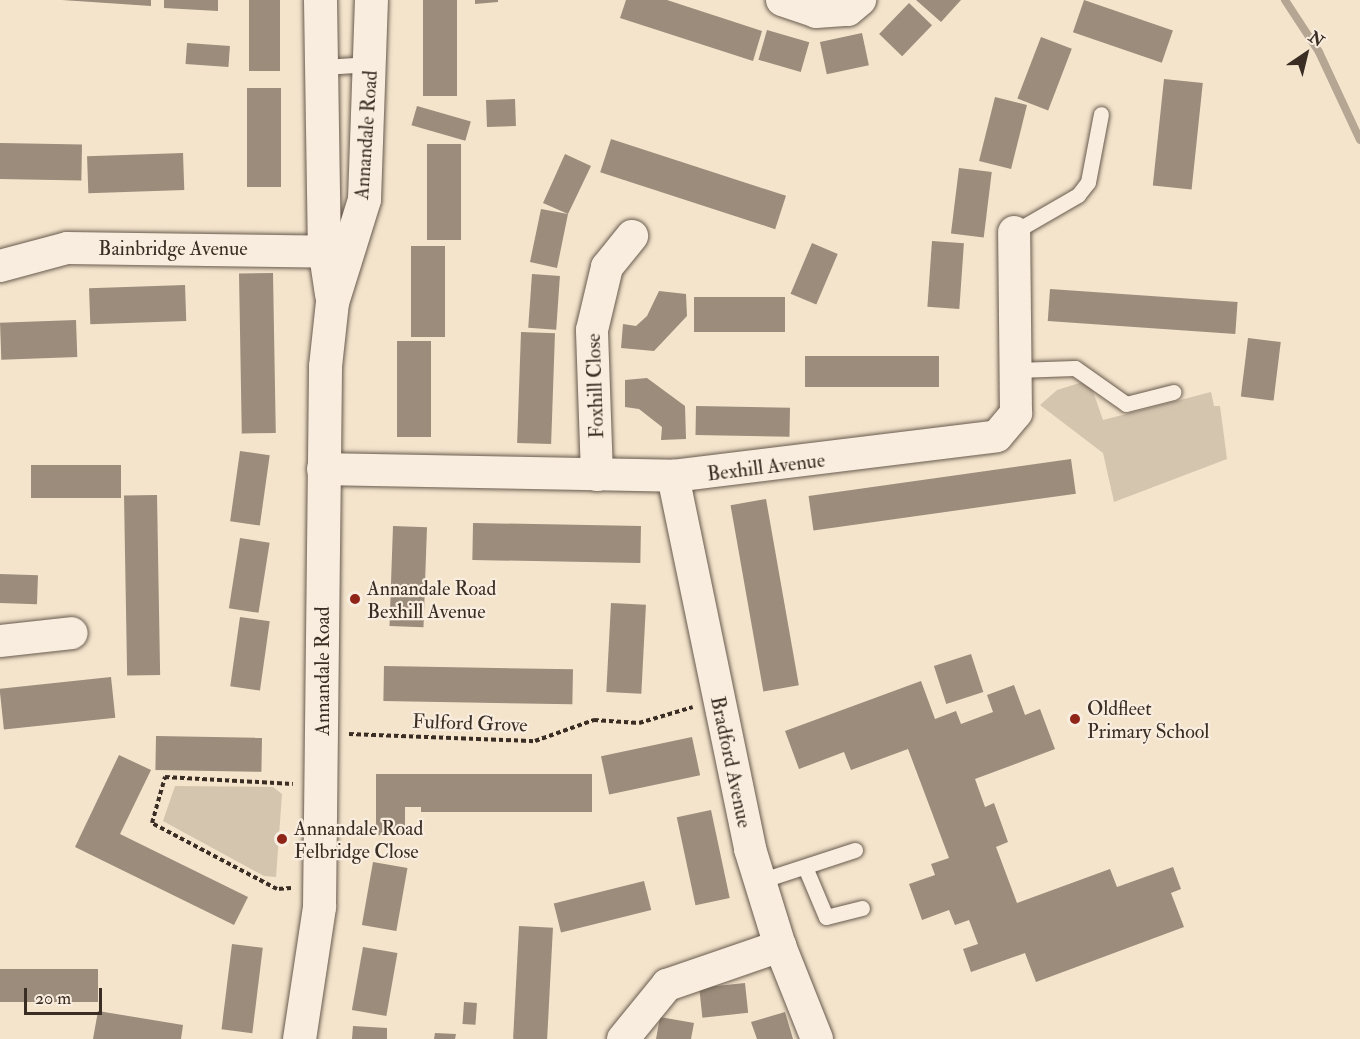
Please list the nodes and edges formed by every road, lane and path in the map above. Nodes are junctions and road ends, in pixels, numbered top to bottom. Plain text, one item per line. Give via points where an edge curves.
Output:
1 (320, 0) edge
2 (371, 0) edge
3 (782, 0) edge
4 (860, 0) edge
5 (372, 64) junction
6 (323, 67) junction
7 (1101, 114) dead end
8 (1014, 232) joint
9 (632, 236) dead end
10 (336, 249) junction
11 (0, 266) edge
12 (1016, 370) junction
13 (1173, 392) dead end
14 (323, 469) junction
15 (597, 475) junction
16 (673, 476) junction
17 (72, 633) dead end
18 (0, 641) edge
19 (718, 699) junction
20 (321, 733) junction
21 (320, 788) junction
22 (855, 850) dead end
23 (805, 867) junction
24 (760, 881) junction
25 (319, 887) junction
26 (862, 908) dead end
27 (780, 946) junction
28 (299, 1039) edge
29 (623, 1039) edge
30 (817, 1039) edge

1 - 6 street, Annandale Road
2 - 5 street, Annandale Road
3 - 4 street via 816,12 848,10
5 - 6 lane
5 - 10 street, Annandale Road via 364,199
6 - 10 street, Annandale Road
7 - 8 lane via 1088,182 1078,195
8 - 12 street, Bexhill Avenue
9 - 15 street, Foxhill Close via 607,267 592,330
10 - 11 street, Bainbridge Avenue via 67,248
10 - 14 street, Annandale Road
12 - 13 lane via 1075,368 1126,404
12 - 16 street, Bexhill Avenue via 1016,413 997,436
14 - 15 street, Bexhill Avenue
14 - 20 street, Annandale Road
15 - 16 street, Bexhill Avenue
16 - 19 street, Bradford Avenue
17 - 18 street
19 - 20 path, Fulford Grove via 639,723 594,720 535,741
19 - 24 street, Bradford Avenue
20 - 21 street, Annandale Road
21 - 25 street, Annandale Road
21 - 25 path via 165,777 152,823 277,889
22 - 23 lane
23 - 24 lane
23 - 26 lane via 826,916
24 - 27 street, Bradford Avenue
25 - 28 street, Annandale Road
27 - 29 street via 667,985
27 - 30 street, Bradford Avenue

